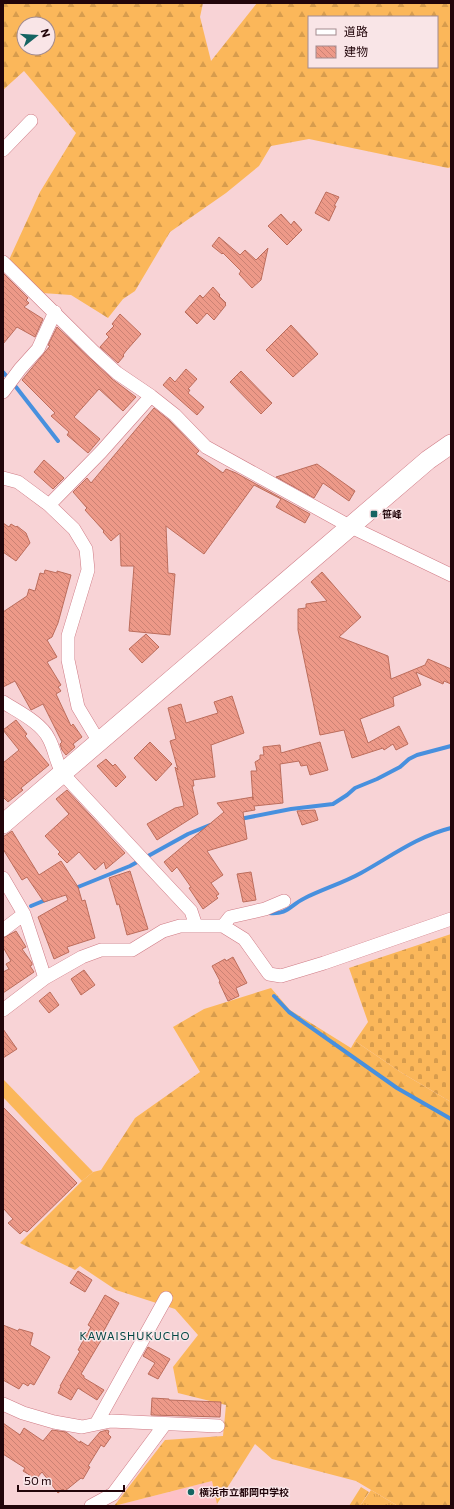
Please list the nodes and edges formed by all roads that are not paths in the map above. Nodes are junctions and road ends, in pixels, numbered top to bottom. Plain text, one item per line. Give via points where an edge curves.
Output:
1 (31, 121) dead end
2 (3, 150) edge
3 (3, 262) edge
4 (55, 312) junction
5 (3, 392) edge
6 (151, 396) junction
7 (451, 444) edge
8 (3, 478) edge
9 (49, 505) junction
10 (351, 527) junction
11 (451, 575) edge
12 (3, 702) edge
13 (99, 742) junction
14 (63, 774) junction
15 (3, 824) edge
16 (3, 878) edge
17 (284, 901) dead end
18 (24, 914) junction
19 (451, 919) edge
20 (196, 926) junction
21 (223, 926) junction
22 (3, 930) edge
23 (45, 978) junction
24 (3, 1010) edge
25 (166, 1298) dead end
26 (3, 1404) edge
27 (96, 1424) junction
28 (165, 1424) junction
29 (218, 1426) dead end
30 (91, 1506) edge

1 - 2 street
3 - 4 street
4 - 5 street via 38,349
4 - 6 street via 94,352
6 - 9 street
6 - 10 street via 175,415 206,447
7 - 10 street via 428,460
8 - 9 street via 18,482
9 - 13 street via 74,529 86,549 88,570 68,636 68,660 78,708
10 - 11 street
10 - 13 street
12 - 14 street via 41,727 49,737
13 - 14 street
14 - 15 street
14 - 20 street via 190,911
16 - 18 street
17 - 21 street via 265,909 230,917
18 - 22 street
18 - 23 street
19 - 21 street via 281,976 269,974 244,939
20 - 21 street
20 - 23 street via 163,930 132,950 101,950 82,957
23 - 24 street
25 - 27 street
26 - 27 street via 22,1414 54,1422 82,1427
27 - 28 street
28 - 29 street
28 - 30 street via 113,1494

